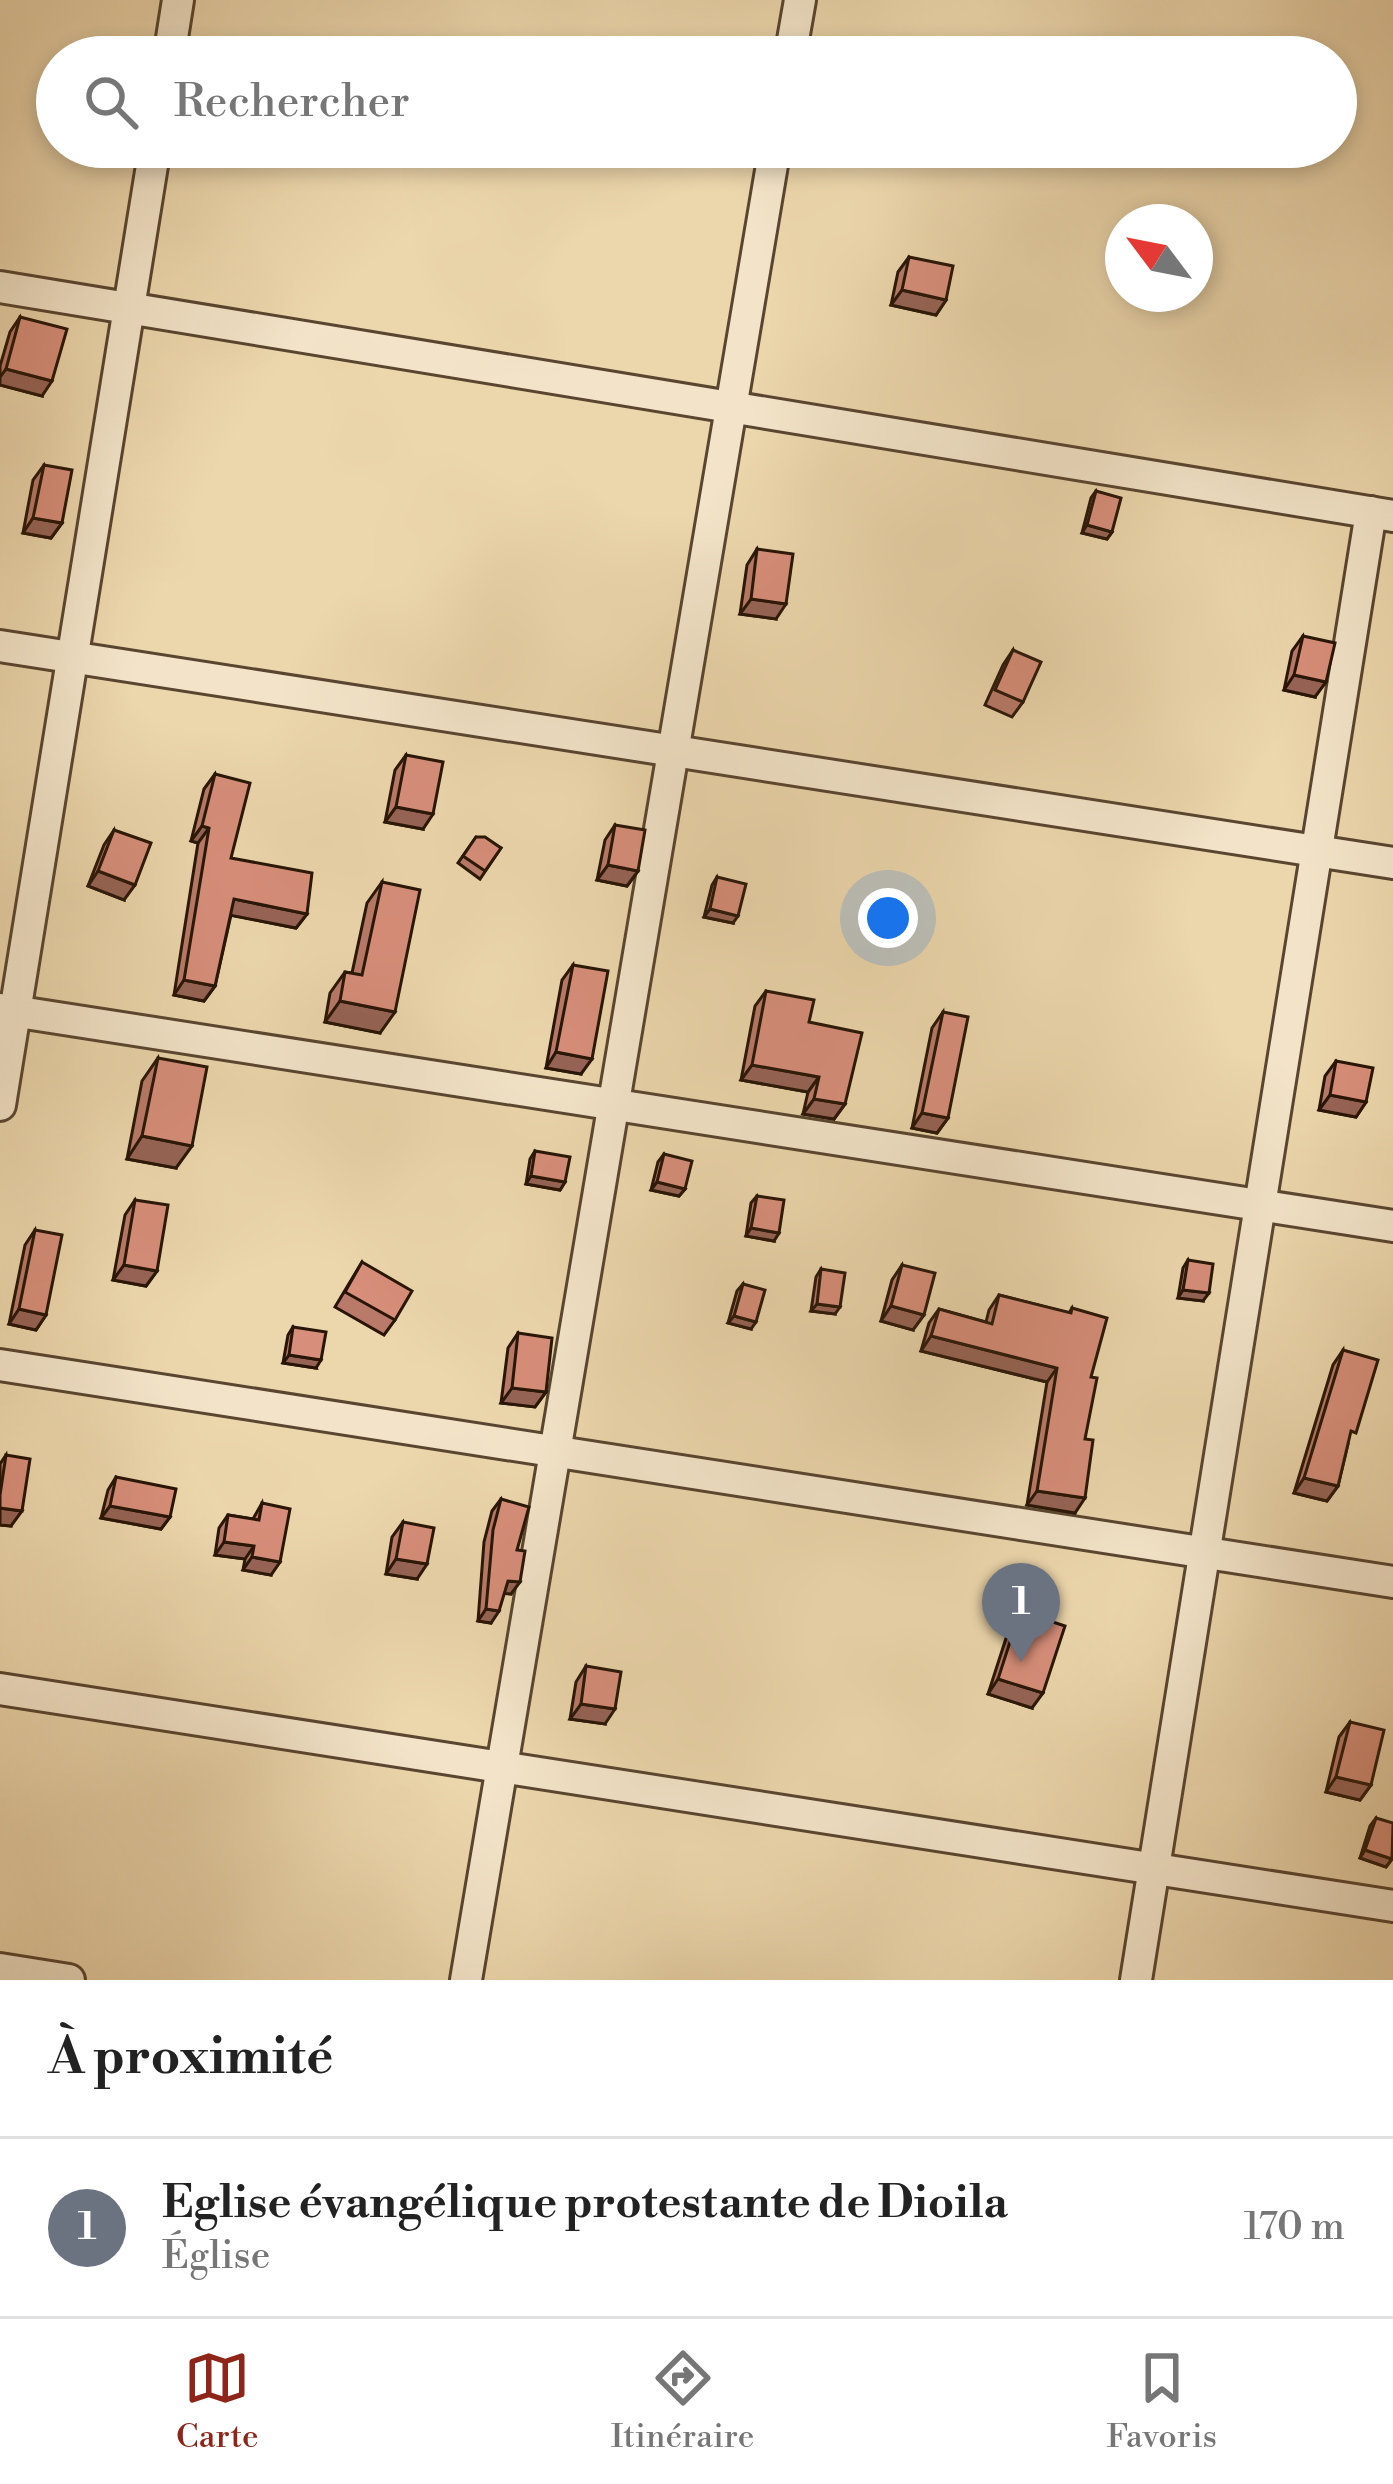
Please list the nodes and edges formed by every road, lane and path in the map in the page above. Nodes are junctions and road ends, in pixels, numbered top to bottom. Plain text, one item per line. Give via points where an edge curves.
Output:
1 (178, 0) edge
2 (800, 0) edge
3 (172, 36) edge
4 (794, 36) edge
5 (151, 168) edge
6 (771, 168) edge
7 (0, 287) edge
8 (129, 308) junction
9 (731, 407) junction
10 (1382, 514) edge
11 (0, 646) edge
12 (72, 657) junction
13 (674, 751) junction
14 (1317, 851) junction
15 (1393, 863) edge
16 (8, 1010) edge
17 (0, 1105) edge
18 (614, 1105) junction
19 (1261, 1205) junction
20 (1393, 1226) edge
21 (0, 1365) edge
22 (555, 1452) junction
23 (1205, 1553) junction
24 (1393, 1582) edge
25 (0, 1689) edge
26 (502, 1767) junction
27 (1154, 1869) junction
28 (1393, 1906) edge
29 (0, 1969) edge
30 (69, 1980) edge
31 (466, 1980) edge
32 (1136, 1980) edge

1 - 3 street
2 - 4 street
5 - 8 street
6 - 9 street
7 - 8 street
8 - 9 street
8 - 12 street
9 - 10 street
9 - 13 street
10 - 14 street
11 - 12 street
12 - 13 street
12 - 16 street
13 - 14 street
13 - 18 street
14 - 15 street
14 - 19 street
16 - 17 street
16 - 18 street
18 - 19 street
18 - 22 street
19 - 20 street
19 - 23 street
21 - 22 street
22 - 23 street
22 - 26 street
23 - 24 street
23 - 27 street
25 - 26 street
26 - 27 street
26 - 31 street
27 - 28 street
27 - 32 street
29 - 30 street

